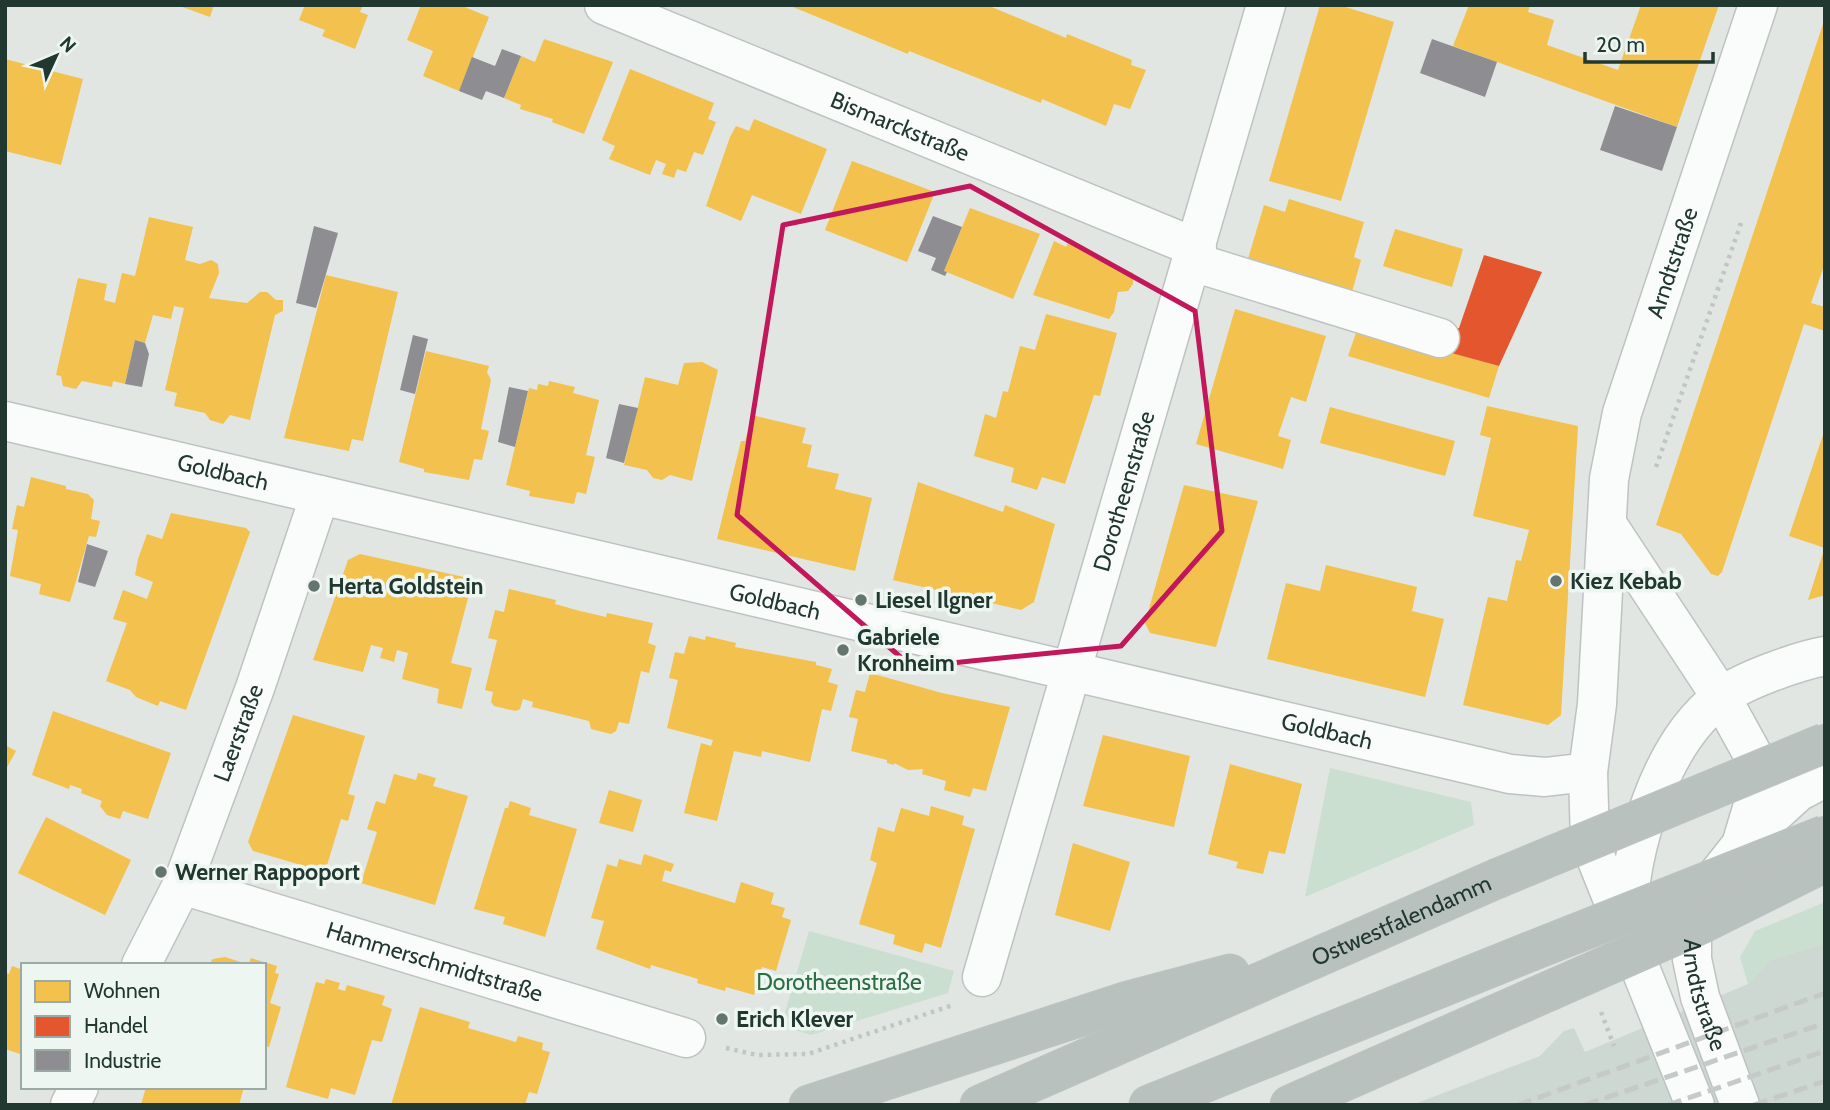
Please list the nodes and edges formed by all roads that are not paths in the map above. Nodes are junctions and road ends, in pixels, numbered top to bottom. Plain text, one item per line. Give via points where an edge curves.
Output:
1 (604, 5) edge
2 (1266, 5) edge
3 (1758, 5) edge
4 (1195, 255) junction
5 (1440, 338) dead end
6 (5, 421) edge
7 (320, 495) junction
8 (1607, 524) junction
9 (1825, 656) edge
10 (1073, 669) junction
11 (1721, 697) junction
12 (1825, 743) edge
13 (1588, 772) junction
14 (1825, 778) edge
15 (1825, 835) edge
16 (1741, 845) junction
17 (1825, 863) edge
18 (182, 884) junction
19 (1627, 939) junction
20 (1344, 944) junction
21 (142, 963) edge
22 (982, 977) road end
23 (686, 1038) road end
24 (78, 1089) edge
25 (70, 1105) edge
26 (809, 1105) edge
27 (980, 1105) edge
28 (1149, 1105) edge
29 (1290, 1105) edge
30 (1695, 1105) edge
31 (1740, 1105) edge

1 - 4 street, Bismarckstraße
2 - 4 street, Dorotheenstraße
3 - 8 street, Arndtstraße via 1622,413 1609,479
4 - 5 street, Bismarckstraße
4 - 10 street, Dorotheenstraße
6 - 7 street, Goldbach
7 - 10 street, Goldbach
7 - 18 street, Laerstraße
8 - 11 street, Arndtstraße
8 - 13 street, Arndtstraße via 1597,704
9 - 11 street via 1801,660
10 - 13 street, Goldbach via 1510,774 1545,777
10 - 22 street, Dorotheenstraße
11 - 16 street, Arndtstraße via 1758,764 1759,785
11 - 19 street, Arndtstraße via 1689,731 1663,773 1628,891
12 - 20 highway, Ostwestfalendamm, bridge
13 - 19 street, Arndtstraße via 1591,843
14 - 16 street via 1798,792
15 - 28 highway, bridge
16 - 31 street, Arndtstraße via 1700,897 1692,931 1700,998
17 - 29 highway, bridge via 1701,924
18 - 21 street, Laerstraße
18 - 23 street, Hammerschmidtstraße
19 - 30 street, Arndtstraße
20 - 26 highway via 1128,1001
20 - 27 highway, Ostwestfalendamm
24 - 25 street

